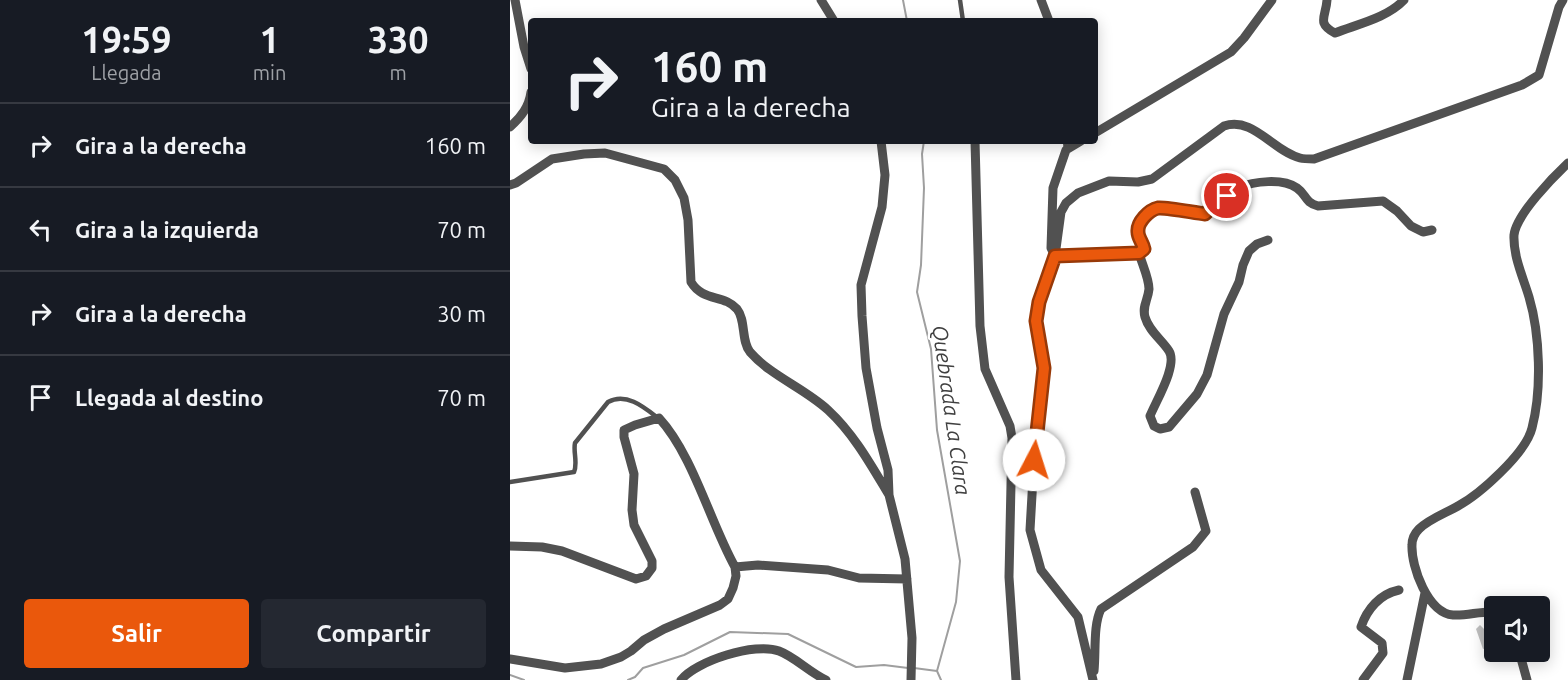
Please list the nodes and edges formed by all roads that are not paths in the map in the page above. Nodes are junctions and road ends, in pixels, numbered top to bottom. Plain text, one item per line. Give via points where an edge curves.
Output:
1 (821, 0) edge
2 (960, 0) edge
3 (1041, 0) edge
4 (1272, 0) edge
5 (1327, 0) edge
6 (1404, 0) edge
7 (1563, 0) edge
8 (513, 2) edge
9 (832, 18) edge
10 (963, 18) edge
11 (1048, 18) edge
12 (528, 60) edge
13 (528, 103) edge
14 (510, 127) edge
15 (1098, 131) edge
16 (881, 144) edge
17 (975, 144) edge
18 (1066, 146) edge
19 (1568, 163) edge
20 (510, 185) edge
21 (1432, 230) dead end
22 (1268, 240) dead end
23 (1139, 253) junction
24 (1055, 256) junction
25 (659, 418) junction
26 (510, 482) edge
27 (1196, 492) dead end
28 (889, 495) junction
29 (510, 546) edge
30 (735, 567) junction
31 (907, 579) junction
32 (1399, 590) dead end
33 (1425, 593) junction
34 (1484, 613) edge
35 (510, 659) edge
36 (1522, 662) edge
37 (681, 680) edge
38 (826, 680) edge
39 (911, 680) edge
40 (1016, 680) edge
41 (1093, 680) edge
42 (1363, 680) edge
43 (1407, 680) edge
44 (1527, 680) edge

1 - 9 street
2 - 10 lane
3 - 11 street
4 - 15 street via 1231,52
5 - 6 street via 1323,21 1335,33 1381,16
7 - 24 street via 1539,75 1522,85 1314,159 1298,158 1246,126 1235,122 1224,126 1152,179 1109,181 1078,193 1060,212
8 - 12 street
13 - 14 street
16 - 28 street via 885,175 882,207 861,285 866,368 888,470
17 - 40 street via 980,326 985,369 1012,438 1009,577
18 - 24 street via 1053,188 1051,248
19 - 33 street via 1523,214 1514,235 1538,333 1532,430 1504,469 1481,490 1414,535 1412,557
20 - 28 street via 552,159 584,154 605,153 664,169 684,198 691,282 696,290 738,310 749,350 827,409 859,445
21 - 23 street via 1423,232 1411,226 1383,201 1318,206 1309,203 1299,189 1271,181 1239,188 1205,214 1158,208 1138,226 1144,249
22 - 23 street via 1249,251 1197,394 1169,427 1160,429 1150,416 1173,362 1145,316 1143,306 1149,288
23 - 24 street
24 - 41 street via 1036,321 1044,368 1030,530 1041,570 1078,617
25 - 26 lane via 626,398 613,399 575,443 574,471
25 - 29 street via 624,430 634,474 634,525 652,561 646,576 636,579 562,551
25 - 30 street via 682,451
27 - 41 street via 1206,531 1187,552 1101,609 1096,619
28 - 31 street
30 - 31 street via 758,565 828,570 859,578
30 - 35 street via 734,588 728,599 664,629 621,657 601,664 565,668
31 - 39 street
32 - 42 street via 1383,595 1365,616 1361,627 1382,643 1383,653
33 - 34 street via 1431,602 1452,615
33 - 43 street
36 - 44 street
37 - 38 street via 691,670 724,656 768,647

